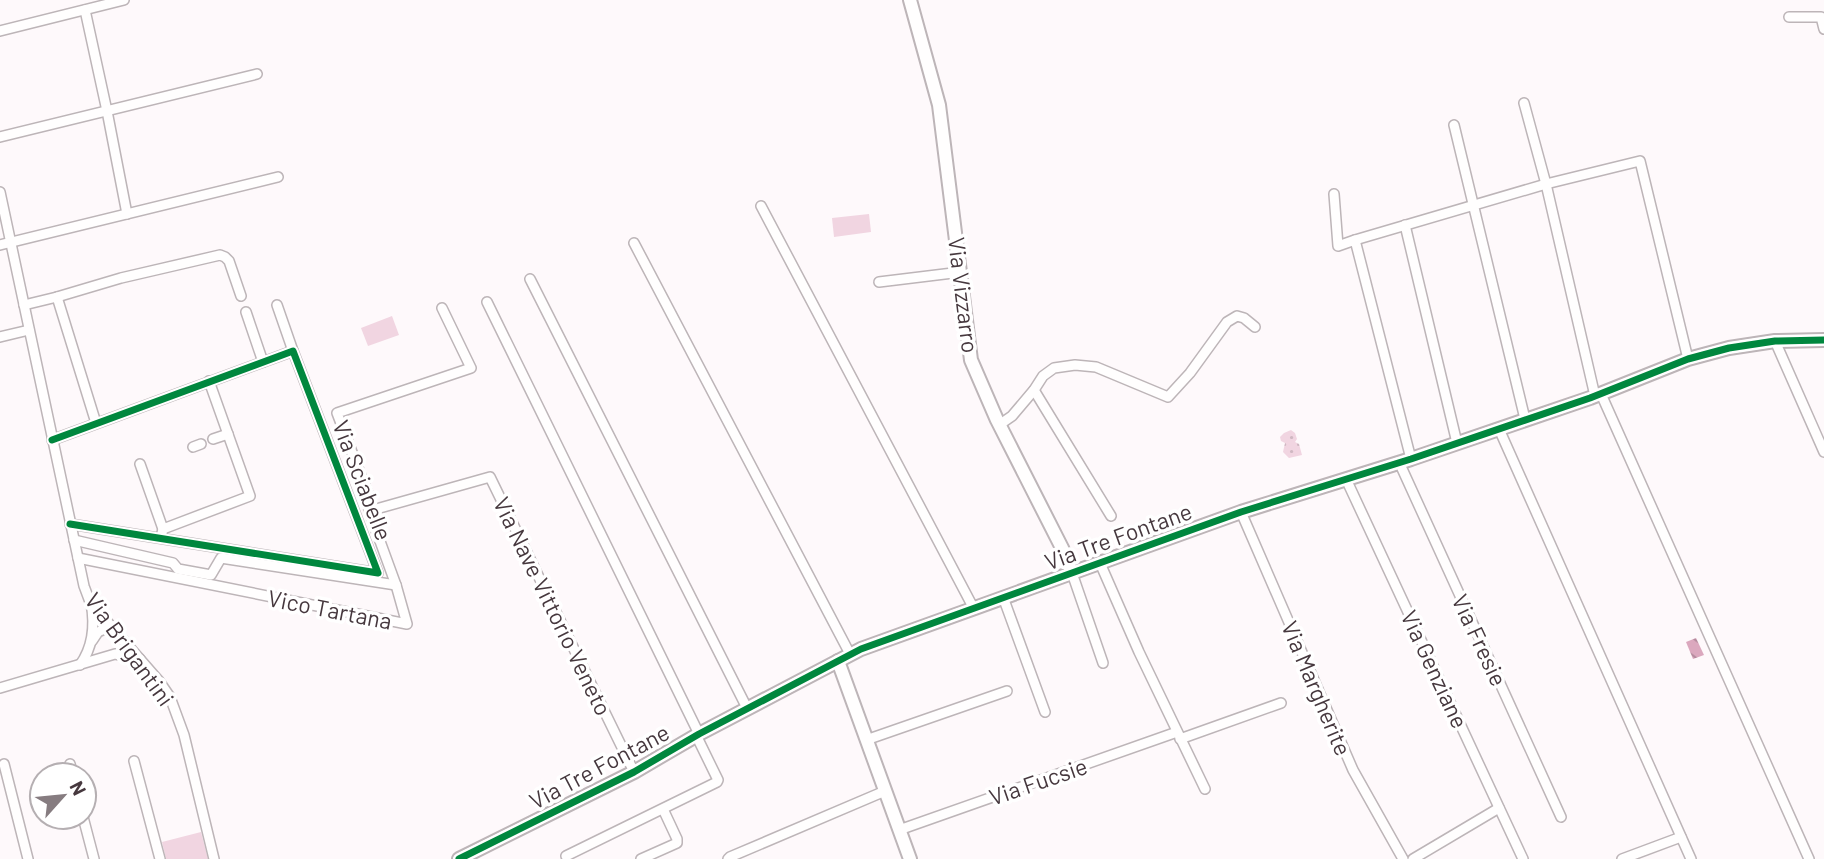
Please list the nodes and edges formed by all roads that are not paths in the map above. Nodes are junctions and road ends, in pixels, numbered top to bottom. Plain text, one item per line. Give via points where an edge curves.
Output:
1 (124, 0) edge
2 (909, 0) edge
3 (85, 10) junction
4 (1788, 17) dead end
5 (1824, 29) edge
6 (0, 31) edge
7 (257, 74) dead end
8 (1524, 103) dead end
9 (107, 111) junction
10 (1454, 125) dead end
11 (0, 137) edge
12 (278, 177) dead end
13 (1546, 184) junction
14 (0, 192) edge
15 (1334, 194) dead end
16 (1472, 205) junction
17 (761, 206) dead end
18 (127, 214) junction
19 (1405, 225) junction
20 (1355, 240) junction
21 (11, 242) junction
22 (634, 243) dead end
23 (0, 245) edge
24 (961, 272) junction
25 (530, 279) dead end
26 (879, 282) dead end
27 (241, 296) dead end
28 (57, 297) junction
29 (487, 302) dead end
30 (24, 305) junction
31 (277, 305) dead end
32 (442, 308) dead end
33 (246, 312) dead end
34 (1255, 327) dead end
35 (29, 330) junction
36 (0, 337) edge
37 (1824, 340) edge
38 (1775, 341) junction
39 (293, 351) junction
40 (1688, 359) junction
41 (263, 362) junction
42 (209, 382) junction
43 (1034, 390) junction
44 (1598, 395) junction
45 (1525, 419) junction
46 (96, 423) junction
47 (999, 425) junction
48 (1499, 429) junction
49 (228, 433) junction
50 (52, 439) junction
51 (214, 439) dead end
52 (1457, 443) junction
53 (1824, 452) edge
54 (1405, 461) junction
55 (140, 464) dead end
56 (1346, 479) junction
57 (369, 511) junction
58 (1241, 512) junction
59 (1111, 516) dead end
60 (70, 524) junction
61 (162, 533) junction
62 (74, 540) junction
63 (78, 558) junction
64 (1100, 563) junction
65 (1072, 573) junction
66 (396, 585) junction
67 (1003, 597) junction
68 (90, 602) junction
69 (973, 607) junction
70 (111, 626) junction
71 (92, 641) junction
72 (125, 642) junction
73 (115, 654) junction
74 (850, 654) junction
75 (141, 659) junction
76 (838, 661) junction
77 (1103, 663) dead end
78 (80, 665) junction
79 (0, 688) edge
80 (1007, 691) dead end
81 (1281, 703) dead end
82 (747, 708) junction
83 (1045, 712) dead end
84 (698, 735) junction
85 (1179, 735) junction
86 (866, 740) junction
87 (134, 761) dead end
88 (4, 764) dead end
89 (634, 772) junction
90 (1205, 789) dead end
91 (885, 791) junction
92 (1499, 808) junction
93 (663, 809) junction
94 (1561, 817) dead end
95 (87, 831) edge
96 (899, 831) junction
97 (1681, 837) junction
98 (566, 856) dead end
99 (28, 859) edge
100 (94, 859) edge
101 (160, 859) edge
102 (214, 859) edge
103 (459, 859) edge
104 (641, 859) edge
105 (728, 859) edge
106 (910, 859) edge
107 (1403, 859) edge
108 (1413, 859) edge
109 (1523, 859) edge
110 (1622, 859) edge
111 (1690, 859) edge
112 (1810, 859) edge

1 - 3 street
2 - 24 street, Via Vizzarro via 939,105
3 - 6 street
3 - 9 street
4 - 5 street via 1821,17
7 - 9 street
8 - 13 street
9 - 11 street
9 - 18 street
10 - 16 street
12 - 18 street
13 - 16 street
13 - 40 street via 1640,161
13 - 44 street
14 - 21 street, Via Brigantini
15 - 20 street via 1338,246
16 - 19 street
16 - 45 street
17 - 69 street
18 - 21 street
19 - 20 street
19 - 52 street
20 - 54 street, Via Fresie
21 - 23 street
21 - 30 street, Via Brigantini
22 - 74 street
24 - 26 street
24 - 47 street, Via Vizzarro via 970,353
25 - 82 street
27 - 28 street via 229,261 220,255
28 - 30 street
28 - 46 street
29 - 84 street
30 - 35 street, Via Brigantini
31 - 39 street
32 - 57 street, Vico Tartana via 471,368 337,413 368,494
33 - 41 street
34 - 43 street via 1237,316 1227,322 1168,397 1105,370 1075,365 1048,371
35 - 36 street
35 - 50 street, Via Brigantini
37 - 38 street, Via Tre Fontane
38 - 40 street, Via Tre Fontane
38 - 53 street
39 - 41 street
39 - 61 street, Via Sciabelle via 377,573
40 - 44 street, Via Tre Fontane
41 - 42 street
42 - 46 street
42 - 49 street
43 - 47 street
43 - 59 street
44 - 45 street, Via Tre Fontane
44 - 112 street
45 - 48 street, Via Tre Fontane
46 - 50 street
47 - 65 street, Via Vizzarro
48 - 52 street, Via Tre Fontane
48 - 97 street
49 - 51 street
49 - 61 street via 250,496
50 - 60 street, Via Brigantini
52 - 54 street, Via Tre Fontane
54 - 56 street, Via Tre Fontane
54 - 94 street, Via Fresie
55 - 61 street
56 - 58 street, Via Tre Fontane
56 - 92 street, Via Genziane
57 - 66 street, Vico Tartana
57 - 89 street, Via Nave Vittorio Veneto via 490,477
58 - 64 street, Via Tre Fontane
58 - 107 street, Via Margherite via 1353,771
60 - 61 street, Via Sciabelle
60 - 62 street, Via Brigantini
62 - 63 street, Via Brigantini
62 - 66 street via 211,575 221,558
63 - 66 street, Vico Tartana via 407,624
63 - 68 street, Via Brigantini
64 - 65 street, Via Tre Fontane
64 - 85 street
65 - 67 street, Via Tre Fontane
65 - 77 street
67 - 69 street, Via Tre Fontane
67 - 83 street
68 - 70 street, Via Brigantini
68 - 71 street
69 - 74 street, Via Tre Fontane
70 - 71 street
70 - 72 street, Via Brigantini
71 - 78 street
72 - 73 street
72 - 75 street, Via Brigantini
73 - 75 street
73 - 78 street
74 - 76 street, Via Tre Fontane
75 - 102 street, Via Brigantini via 170,697 184,735
76 - 82 street, Via Tre Fontane
76 - 86 street
78 - 79 street
80 - 86 street
81 - 85 street, Via Fucsie
82 - 84 street, Via Tre Fontane
84 - 89 street, Via Tre Fontane
84 - 93 street via 718,780
85 - 90 street
85 - 96 street, Via Fucsie
86 - 91 street
87 - 101 street
88 - 99 street
89 - 103 street, Via Tre Fontane
91 - 96 street
91 - 105 street
92 - 108 street
92 - 109 street, Via Genziane
93 - 98 street
93 - 104 street via 677,843
95 - 100 street
96 - 106 street
97 - 110 street
97 - 111 street

